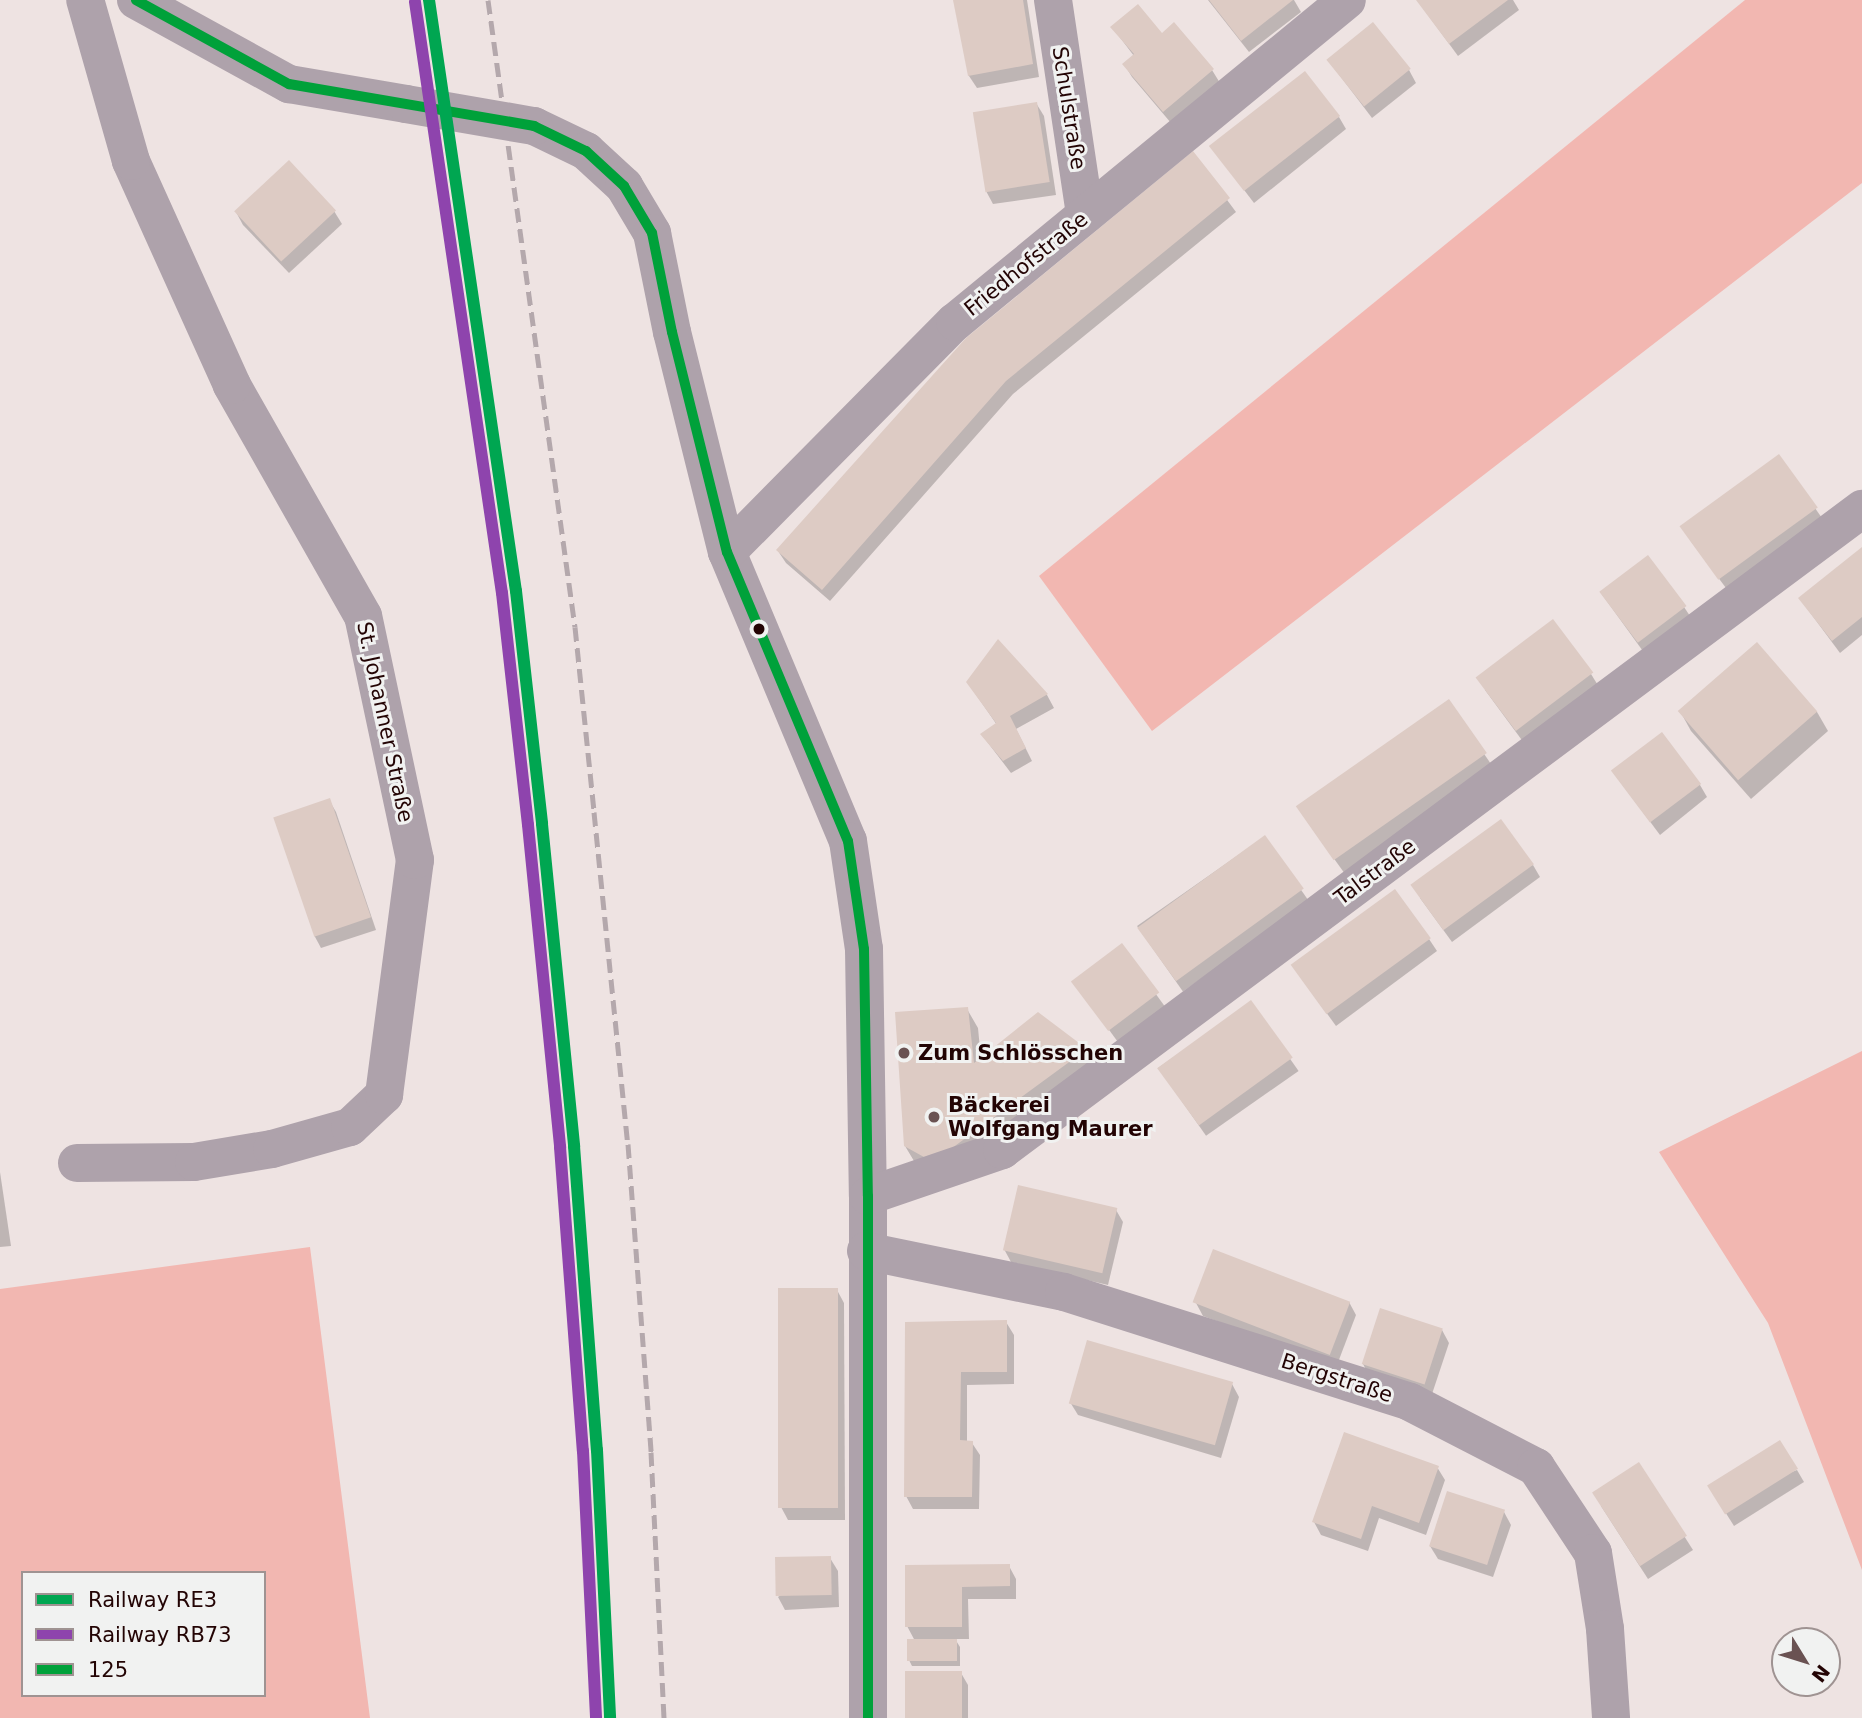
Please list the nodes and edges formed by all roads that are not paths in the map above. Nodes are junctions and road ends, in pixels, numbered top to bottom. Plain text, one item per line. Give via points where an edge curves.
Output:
1 (85, 0) edge
2 (136, 0) edge
3 (1053, 0) edge
4 (1347, 0) edge
5 (1086, 215) junction
6 (1862, 509) edge
7 (727, 552) junction
8 (77, 1163) dead end
9 (868, 1196) junction
10 (866, 1251) junction
11 (868, 1718) edge
12 (1611, 1718) edge

1 - 8 street, St. Johanner Straße via 131,161 232,385 363,616 415,860 384,1095 349,1127 272,1149 194,1162
2 - 7 street, bridge via 289,84 534,126 586,151 624,186 652,233
3 - 5 street, Schulstraße
4 - 5 street, Friedhofstraße
5 - 7 street, Friedhofstraße via 955,322
6 - 9 street, Talstraße via 1002,1150
7 - 9 street via 848,841 864,948
9 - 10 street
10 - 11 street
10 - 12 street, Bergstraße via 1064,1292 1410,1402 1536,1467 1593,1553 1605,1629

